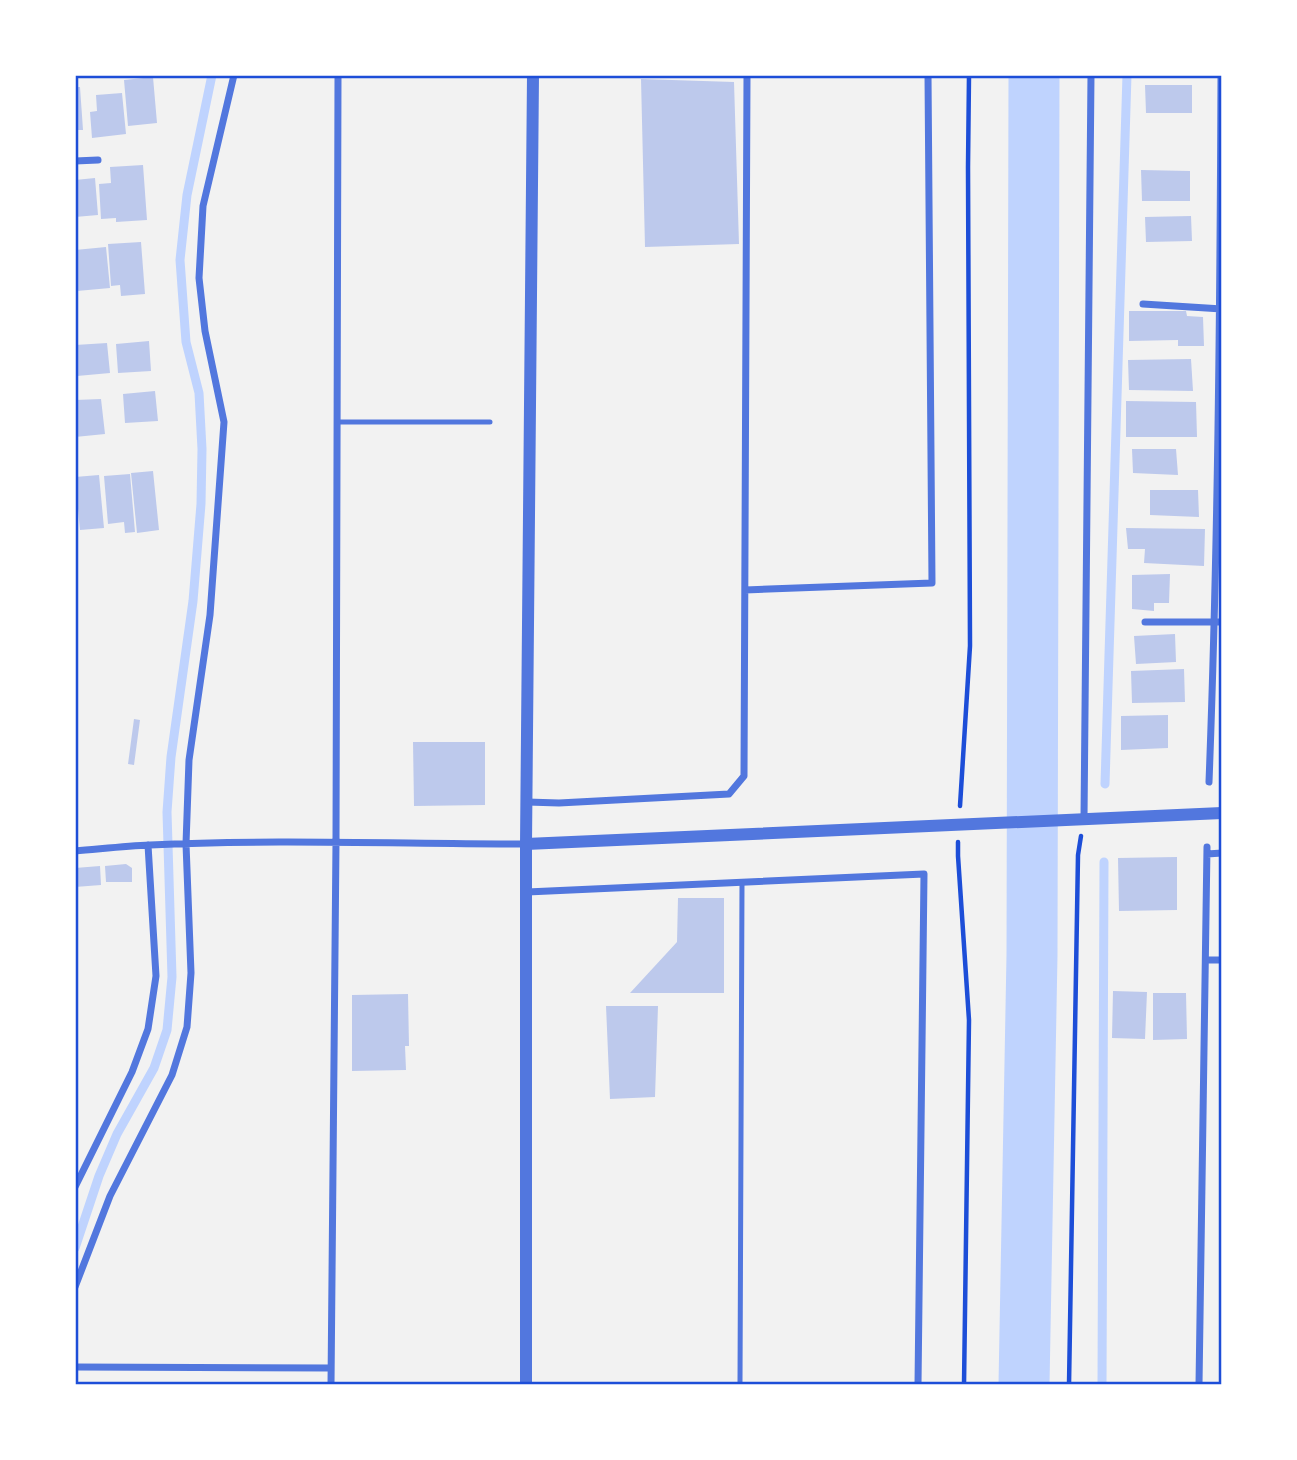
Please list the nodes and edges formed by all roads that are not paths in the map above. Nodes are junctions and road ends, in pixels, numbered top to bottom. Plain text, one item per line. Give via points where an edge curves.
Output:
1 (234, 75) edge
2 (338, 75) edge
3 (533, 75) edge
4 (747, 75) edge
5 (928, 75) edge
6 (1091, 75) edge
7 (1221, 75) edge
8 (98, 160) dead end
9 (75, 161) edge
10 (1143, 304) dead end
11 (1221, 309) edge
12 (337, 422) junction
13 (490, 422) dead end
14 (745, 590) junction
15 (1145, 622) dead end
16 (1218, 622) edge
17 (1209, 782) dead end
18 (527, 802) junction
19 (1222, 813) edge
20 (1084, 819) junction
21 (336, 842) junction
22 (186, 844) junction
23 (526, 844) junction
24 (148, 845) junction
25 (75, 851) edge
26 (1222, 853) edge
27 (742, 883) junction
28 (527, 892) junction
29 (1206, 960) junction
30 (1222, 960) edge
31 (75, 1187) edge
32 (75, 1287) edge
33 (75, 1367) edge
34 (331, 1368) junction
35 (331, 1385) edge
36 (526, 1385) edge
37 (740, 1385) edge
38 (918, 1385) edge
39 (1199, 1385) edge

1 - 22 street via 203,206 199,278 224,422 209,615 189,760
2 - 12 street
3 - 18 street
4 - 14 street
5 - 14 street via 932,583
6 - 20 street
7 - 11 street
8 - 9 street
10 - 11 street
11 - 16 street
12 - 13 lane
12 - 21 street
14 - 18 street via 744,776 729,794
15 - 16 street
16 - 17 street
18 - 23 street
19 - 20 street
20 - 23 street
21 - 22 street
21 - 23 street
21 - 34 street
22 - 24 street
22 - 32 street via 191,973 187,1027 172,1075 110,1196
23 - 28 street
24 - 25 street
24 - 31 street via 156,976 148,1029 132,1072
26 - 29 street via 1207,850
27 - 28 street
27 - 37 lane
27 - 38 street via 924,874
28 - 36 street
29 - 30 street
29 - 39 street
33 - 34 street
34 - 35 street

